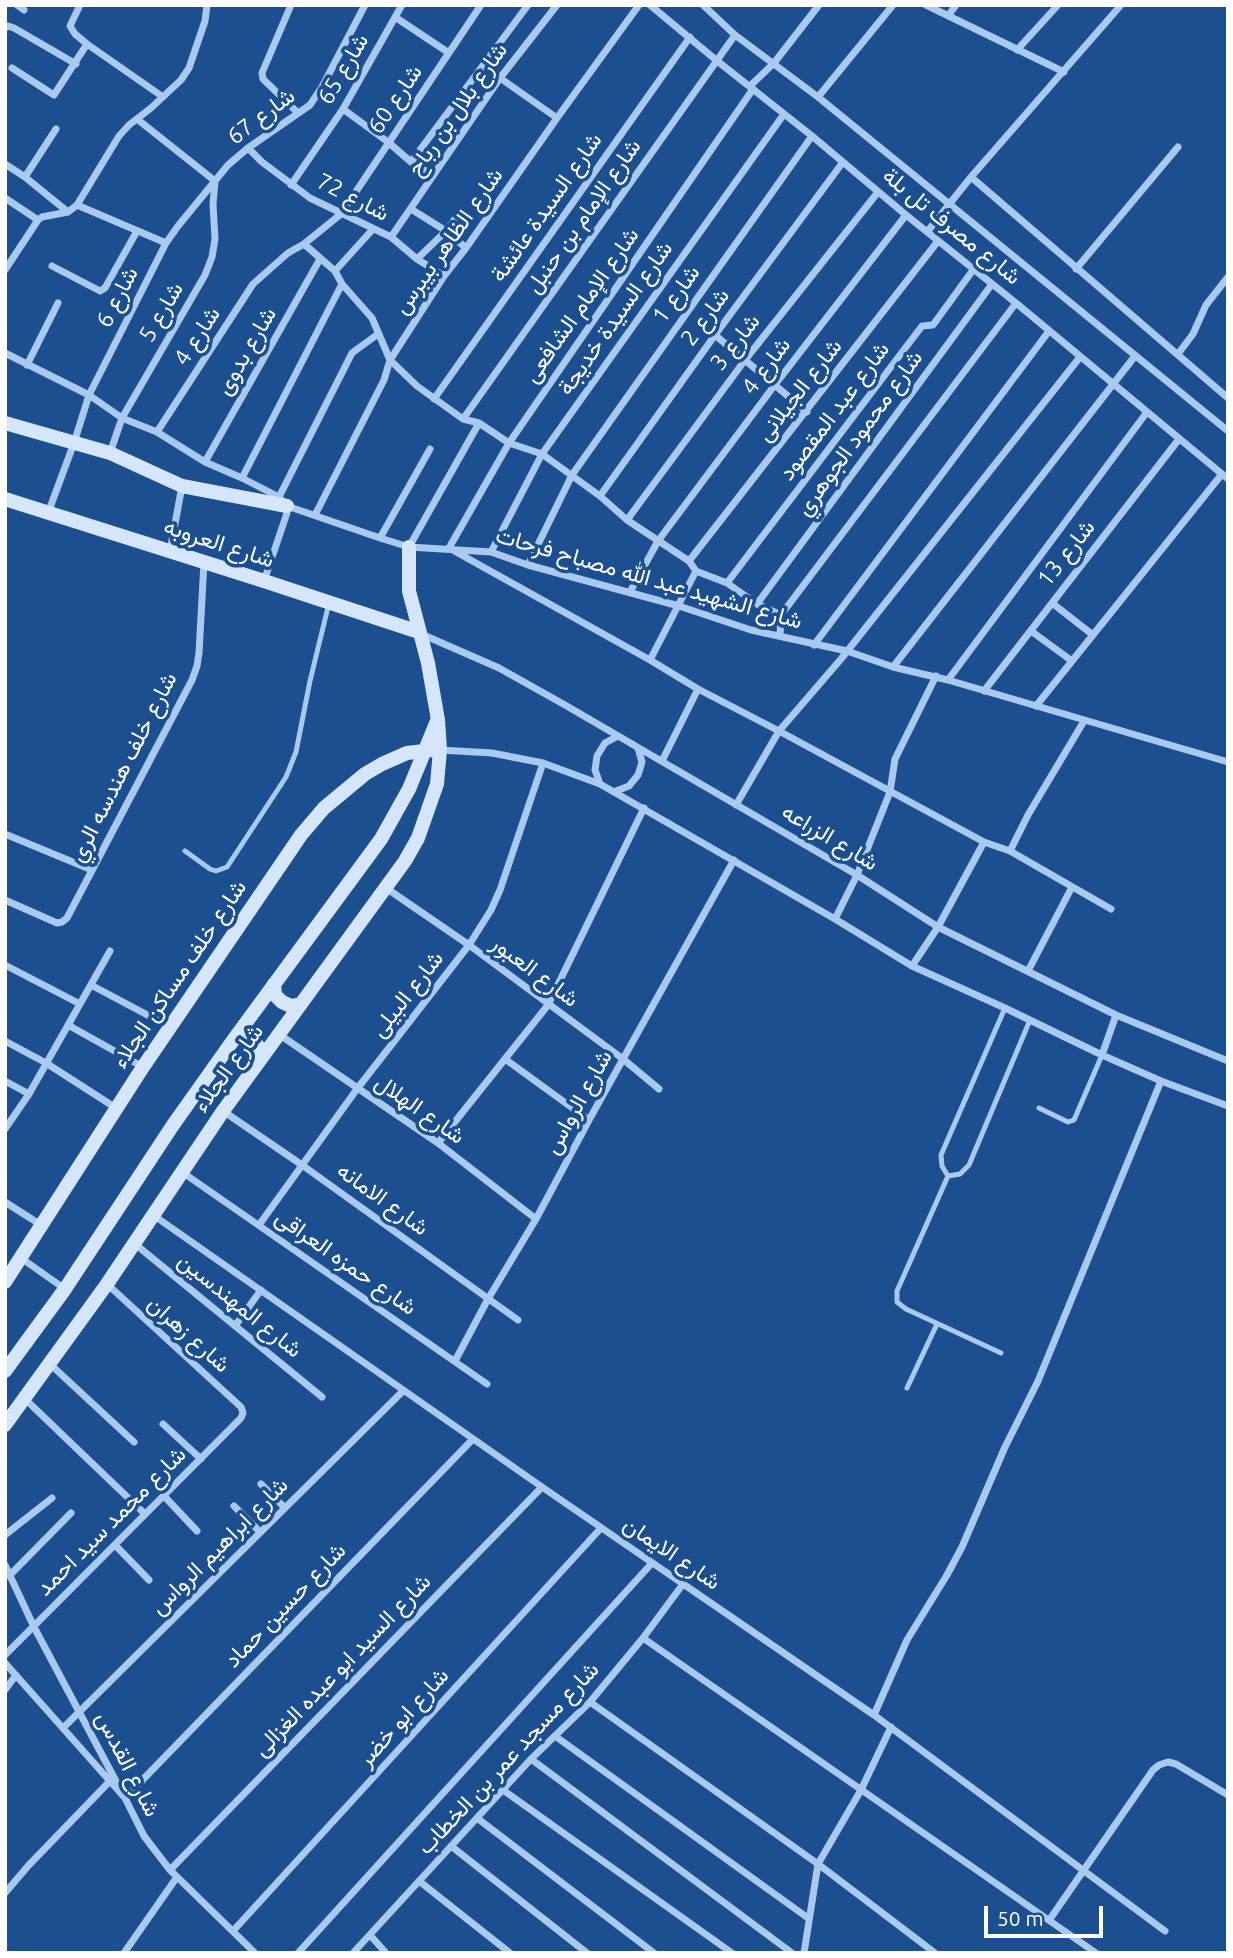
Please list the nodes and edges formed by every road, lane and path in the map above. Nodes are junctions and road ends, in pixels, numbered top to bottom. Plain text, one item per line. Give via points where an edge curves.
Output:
1 (80, 5) edge
2 (207, 5) edge
3 (290, 5) edge
4 (365, 5) edge
5 (402, 5) edge
6 (481, 5) edge
7 (528, 5) edge
8 (557, 5) edge
9 (639, 5) edge
10 (650, 5) edge
11 (703, 5) edge
12 (820, 5) edge
13 (893, 5) edge
14 (926, 5) edge
15 (956, 5) edge
16 (1058, 5) edge
17 (1121, 5) edge
18 (947, 16) junction
19 (395, 17) junction
20 (7, 27) edge
21 (735, 34) junction
22 (690, 37) junction
23 (87, 44) junction
24 (1017, 50) junction
25 (449, 53) junction
26 (716, 60) junction
27 (775, 63) junction
28 (76, 64) junction
29 (12, 68) dead end
30 (1064, 72) junction
31 (500, 78) junction
32 (752, 88) junction
33 (163, 97) junction
34 (818, 97) junction
35 (343, 110) junction
36 (298, 113) junction
37 (784, 114) junction
38 (557, 118) junction
39 (137, 119) junction
40 (56, 129) dead end
41 (812, 136) junction
42 (388, 142) junction
43 (1178, 147) dead end
44 (248, 148) junction
45 (411, 162) junction
46 (843, 162) junction
47 (5, 164) edge
48 (432, 175) junction
49 (25, 177) junction
50 (971, 177) junction
51 (215, 181) junction
52 (291, 185) junction
53 (878, 192) junction
54 (5, 198) edge
55 (949, 204) junction
56 (77, 205) junction
57 (411, 209) junction
58 (461, 211) dead end
59 (68, 212) junction
60 (341, 214) junction
61 (906, 215) junction
62 (38, 220) junction
63 (373, 229) junction
64 (446, 230) junction
65 (137, 231) junction
66 (927, 232) junction
67 (391, 237) junction
68 (938, 241) junction
69 (166, 243) junction
70 (304, 244) junction
71 (466, 248) junction
72 (320, 259) junction
73 (417, 259) junction
74 (52, 265) dead end
75 (1076, 269) junction
76 (5, 270) edge
77 (974, 270) junction
78 (335, 271) junction
79 (444, 276) junction
80 (1228, 277) edge
81 (342, 284) junction
82 (992, 284) junction
83 (58, 303) dead end
84 (1016, 303) junction
85 (1049, 331) junction
86 (378, 334) junction
87 (715, 335) junction
88 (5, 353) edge
89 (1178, 354) junction
90 (1135, 356) junction
91 (1080, 357) junction
92 (390, 360) junction
93 (745, 360) junction
94 (27, 365) junction
95 (1112, 383) junction
96 (774, 386) junction
97 (89, 395) junction
98 (1228, 398) edge
99 (434, 399) junction
100 (807, 412) junction
101 (1147, 412) junction
102 (122, 418) junction
103 (463, 419) junction
104 (5, 422) edge
105 (479, 423) junction
106 (1228, 431) edge
107 (157, 432) junction
108 (1179, 439) junction
109 (74, 443) junction
110 (509, 443) junction
111 (430, 449) dead end
112 (110, 453) junction
113 (542, 454) junction
114 (205, 462) junction
115 (572, 475) junction
116 (1225, 476) edge
117 (242, 478) junction
118 (182, 486) junction
119 (600, 496) junction
120 (5, 499) edge
121 (283, 502) junction
122 (48, 513) junction
123 (315, 515) junction
124 (627, 520) junction
125 (380, 538) junction
126 (658, 541) junction
127 (410, 547) junction
128 (450, 548) junction
129 (170, 551) junction
130 (491, 552) junction
131 (689, 561) junction
132 (204, 562) junction
133 (528, 565) junction
134 (696, 571) junction
135 (264, 581) junction
136 (727, 583) junction
137 (630, 592) junction
138 (330, 603) junction
139 (1052, 603) junction
140 (757, 604) junction
141 (680, 606) junction
142 (781, 615) junction
143 (1031, 631) junction
144 (419, 632) junction
145 (780, 635) junction
146 (1093, 635) junction
147 (814, 645) junction
148 (847, 651) junction
149 (650, 660) junction
150 (1072, 661) junction
151 (893, 667) junction
152 (936, 676) junction
153 (948, 680) junction
154 (698, 689) junction
155 (984, 691) junction
156 (1036, 706) junction
157 (438, 720) junction
158 (1084, 721) junction
159 (779, 731) junction
160 (618, 736) junction
161 (638, 748) junction
162 (425, 750) junction
163 (440, 750) junction
164 (662, 761) junction
165 (1228, 762) edge
166 (543, 763) junction
167 (600, 784) junction
168 (615, 792) junction
169 (890, 792) junction
170 (736, 805) junction
171 (644, 808) junction
172 (5, 834) edge
173 (984, 842) junction
174 (185, 851) dead end
175 (1010, 851) junction
176 (734, 860) junction
177 (92, 870) junction
178 (857, 875) junction
179 (385, 887) junction
180 (1072, 887) junction
181 (5, 900) edge
182 (1111, 909) dead end
183 (835, 919) junction
184 (938, 927) junction
185 (469, 945) junction
186 (110, 951) dead end
187 (5, 965) edge
188 (912, 966) junction
189 (1028, 971) junction
190 (274, 984) junction
191 (91, 985) junction
192 (80, 1004) junction
193 (302, 1004) junction
194 (548, 1005) junction
195 (1005, 1008) junction
196 (1116, 1015) junction
197 (1030, 1020) junction
198 (68, 1025) junction
199 (170, 1027) junction
200 (280, 1035) junction
201 (234, 1039) junction
202 (5, 1041) edge
203 (1101, 1055) junction
204 (261, 1059) junction
205 (505, 1059) junction
206 (623, 1059) junction
207 (1228, 1061) edge
208 (46, 1063) junction
209 (144, 1068) junction
210 (1161, 1080) junction
211 (5, 1081) edge
212 (357, 1089) junction
213 (659, 1089) dead end
214 (29, 1094) junction
215 (1228, 1106) edge
216 (117, 1108) junction
217 (1039, 1108) dead end
218 (223, 1111) junction
219 (589, 1120) junction
220 (5, 1129) edge
221 (438, 1143) junction
222 (302, 1165) junction
223 (182, 1172) junction
224 (948, 1176) junction
225 (5, 1202) edge
226 (153, 1214) junction
227 (536, 1219) junction
228 (259, 1225) junction
229 (42, 1226) junction
230 (134, 1243) junction
231 (21, 1258) junction
232 (5, 1282) edge
233 (107, 1284) junction
234 (65, 1289) junction
235 (261, 1290) junction
236 (488, 1299) junction
237 (518, 1320) dead end
238 (937, 1324) junction
239 (235, 1326) junction
240 (1001, 1353) dead end
241 (454, 1361) junction
242 (50, 1364) junction
243 (5, 1371) edge
244 (487, 1384) dead end
245 (907, 1388) dead end
246 (403, 1391) junction
247 (322, 1396) dead end
248 (25, 1399) junction
249 (243, 1413) joint
250 (163, 1424) dead end
251 (5, 1425) edge
252 (472, 1439) junction
253 (134, 1441) dead end
254 (201, 1459) junction
255 (261, 1484) dead end
256 (542, 1487) junction
257 (164, 1496) junction
258 (52, 1498) dead end
259 (234, 1506) dead end
260 (285, 1508) junction
261 (71, 1513) dead end
262 (145, 1514) junction
263 (601, 1528) junction
264 (197, 1531) dead end
265 (260, 1532) junction
266 (5, 1535) edge
267 (114, 1545) junction
268 (652, 1563) junction
269 (5, 1565) edge
270 (10, 1575) junction
271 (149, 1580) dead end
272 (14, 1583) junction
273 (683, 1584) junction
274 (6, 1589) edge
275 (34, 1627) junction
276 (643, 1638) junction
277 (5, 1655) edge
278 (5, 1663) edge
279 (16, 1675) junction
280 (5, 1690) edge
281 (590, 1702) junction
282 (79, 1712) junction
283 (874, 1715) junction
284 (891, 1727) junction
285 (63, 1728) junction
286 (555, 1736) junction
287 (531, 1759) junction
288 (110, 1781) junction
289 (503, 1790) junction
290 (861, 1790) junction
291 (1228, 1796) edge
292 (125, 1798) junction
293 (477, 1818) junction
294 (452, 1846) junction
295 (818, 1864) junction
296 (170, 1870) junction
297 (1085, 1871) junction
298 (177, 1877) junction
299 (419, 1881) junction
300 (5, 1894) edge
301 (808, 1918) junction
302 (1050, 1919) junction
303 (233, 1931) junction
304 (1165, 1931) dead end
305 (370, 1935) junction
306 (124, 1953) edge
307 (255, 1953) edge
308 (298, 1953) edge
309 (353, 1953) edge
310 (386, 1953) edge
311 (510, 1953) edge
312 (587, 1953) edge
313 (654, 1953) edge
314 (732, 1953) edge
315 (792, 1953) edge
316 (804, 1953) edge
317 (935, 1953) edge
318 (1096, 1953) edge

1 - 23 street via 70,26
2 - 33 street via 189,68
3 - 36 street via 262,73
4 - 36 street, شارع 67 via 310,105
5 - 19 street, شارع 65
6 - 25 street, شارع 60
7 - 45 street
8 - 31 street, شارع بلال بن رباح
9 - 38 street, شارع الظاهر بيبرس
10 - 22 street, شارع مصرف تل بلة
11 - 21 street, شارع مصرف تل بلة
12 - 27 street, شارع الإمام الشافعى
13 - 34 street
14 - 18 street
15 - 18 street
16 - 24 street
17 - 30 street
18 - 24 street
19 - 25 street
19 - 35 street, شارع 65
20 - 28 street
21 - 26 street, شارع الإمام بن حنبل
21 - 27 street, شارع مصرف تل بلة
22 - 26 street, شارع مصرف تل بلة
22 - 99 street, شارع السيدة عائشة
23 - 28 street
23 - 33 street
24 - 30 street
25 - 42 street, شارع 60
26 - 32 street, شارع مصرف تل بلة
26 - 103 street, شارع الإمام بن حنبل
27 - 32 street, شارع الإمام الشافعى
27 - 34 street, شارع مصرف تل بلة
28 - 29 street via 54,95
30 - 50 street
31 - 38 street
31 - 48 street, شارع بلال بن رباح
32 - 37 street, شارع مصرف تل بلة
32 - 110 street, شارع الإمام الشافعى
33 - 39 street
34 - 55 street, شارع مصرف تل بلة
35 - 42 street
35 - 52 street, شارع 65
36 - 44 street, شارع 67
37 - 41 street, شارع مصرف تل بلة
37 - 113 street, شارع السيدة خديجة
38 - 71 street, شارع الظاهر بيبرس
39 - 51 street
39 - 56 street via 120,136
40 - 49 street
41 - 46 street, شارع مصرف تل بلة
41 - 115 street, شارع 1
42 - 45 street
42 - 60 street, شارع 60
43 - 75 street
44 - 51 street, شارع 67
44 - 52 street, شارع 72
45 - 48 street
46 - 53 street, شارع مصرف تل بلة
46 - 87 street, شارع 2
47 - 49 street
48 - 57 street, شارع بلال بن رباح
49 - 59 street
50 - 55 street
50 - 75 street
51 - 69 street, شارع 6
51 - 102 street, شارع 5 via 215,239 205,275
52 - 60 street, شارع 72
53 - 61 street, شارع مصرف تل بلة
53 - 93 street, شارع 3
54 - 62 street
55 - 66 street
55 - 90 street, شارع مصرف تل بلة
56 - 59 street
56 - 65 street
57 - 64 street
57 - 67 street, شارع بلال بن رباح
58 - 64 street
59 - 62 street
60 - 63 street, شارع 72
60 - 70 street, شارع 4
61 - 66 street, شارع مصرف تل بلة
61 - 96 street, شارع 4
62 - 76 street
63 - 67 street, شارع 72
63 - 78 street
64 - 71 street
64 - 73 street
65 - 69 street
65 - 74 street via 100,291
66 - 68 street, شارع مصرف تل بلة
67 - 73 street, شارع 72
68 - 77 street, شارع مصرف تل بلة
68 - 100 street, شارع الجيلانى
69 - 97 street, شارع 6
70 - 72 street
70 - 107 street, شارع 4 via 254,284
71 - 79 street, شارع الظاهر بيبرس
72 - 78 street
72 - 114 street, شارع بدوى
73 - 79 street, شارع 72
75 - 89 street
77 - 82 street, شارع مصرف تل بلة
77 - 136 street, شارع عبد المقصود via 933,326 922,326
78 - 81 street
79 - 92 street, شارع الظاهر بيبرس
80 - 89 street
81 - 86 street via 372,318
81 - 117 street
82 - 84 street, شارع مصرف تل بلة
82 - 140 street, شارع محمود الجوهري
83 - 94 street
84 - 85 street, شارع مصرف تل بلة
84 - 142 street
85 - 91 street, شارع مصرف تل بلة
85 - 147 street
86 - 92 street
86 - 121 street via 352,353
87 - 93 street
87 - 119 street, شارع 2
88 - 94 street, شارع الشهيد عبد الله مصباح فرحات
89 - 98 street
90 - 95 street
90 - 106 street, شارع مصرف تل بلة
91 - 95 street, شارع مصرف تل بلة
91 - 148 street
92 - 99 street
92 - 123 street, شارع الظاهر بيبرس
93 - 96 street
93 - 124 street, شارع 3
94 - 97 street, شارع الشهيد عبد الله مصباح فرحات
95 - 101 street, شارع مصرف تل بلة
95 - 151 street
96 - 100 street
96 - 126 street, شارع 4
97 - 102 street, شارع الشهيد عبد الله مصباح فرحات
97 - 109 street, شارع 6
99 - 103 street
100 - 131 street, شارع الجيلانى
101 - 108 street, شارع مصرف تل بلة
101 - 153 street
102 - 107 street, شارع الشهيد عبد الله مصباح فرحات
102 - 112 street, شارع 5
103 - 105 street
104 - 109 street, شارع العروبه
105 - 110 street
105 - 127 street
107 - 114 street, شارع الشهيد عبد الله مصباح فرحات
108 - 116 street, شارع مصرف تل بلة
108 - 139 street, شارع 13
109 - 112 street, شارع العروبه
109 - 122 street, شارع 6
110 - 113 street
110 - 128 street, شارع الإمام الشافعى
111 - 125 street
112 - 118 street, شارع العروبه
113 - 115 street
113 - 130 street, شارع السيدة خديجة
114 - 117 street, شارع الشهيد عبد الله مصباح فرحات
115 - 119 street
115 - 133 street, شارع 1
116 - 146 street
117 - 121 street, شارع الشهيد عبد الله مصباح فرحات
118 - 121 street, شارع العروبه
118 - 129 street
119 - 124 street
120 - 122 street, شارع العروبه
121 - 123 street, شارع الشهيد عبد الله مصباح فرحات
121 - 135 street via 288,513
122 - 129 street, شارع العروبه
123 - 125 street, شارع الشهيد عبد الله مصباح فرحات
124 - 126 street
125 - 127 street, شارع الشهيد عبد الله مصباح فرحات
126 - 131 street
126 - 137 street, شارع 4
127 - 128 street, شارع الشهيد عبد الله مصباح فرحات
127 - 144 street, شارع الجلاء via 408,591
128 - 130 street, شارع الشهيد عبد الله مصباح فرحات
128 - 149 street
129 - 132 street, شارع العروبه
130 - 133 street, شارع الشهيد عبد الله مصباح فرحات
131 - 134 street
132 - 135 street, شارع العروبه
132 - 177 street, شارع خلف هندسه الري via 197,666
133 - 137 street, شارع الشهيد عبد الله مصباح فرحات
134 - 136 street
134 - 141 street
135 - 138 street, شارع العروبه
136 - 140 street
137 - 141 street, شارع الشهيد عبد الله مصباح فرحات
138 - 144 street, شارع العروبه
138 - 174 lane via 296,752 286,777 227,867 210,869
139 - 143 street, شارع 13
139 - 146 street
140 - 142 street
141 - 145 street, شارع الشهيد عبد الله مصباح فرحات via 751,631
141 - 149 street
142 - 145 street
143 - 150 street
143 - 155 street, شارع 13
144 - 157 street, شارع الجلاء
144 - 160 street, شارع الزراعه via 499,668
145 - 147 street, شارع الشهيد عبد الله مصباح فرحات
146 - 150 street
147 - 148 street, شارع الشهيد عبد الله مصباح فرحات
148 - 151 street, شارع الشهيد عبد الله مصباح فرحات
148 - 159 street
149 - 154 street
150 - 156 street
151 - 152 street, شارع الشهيد عبد الله مصباح فرحات
152 - 153 street, شارع الشهيد عبد الله مصباح فرحات
152 - 169 street via 895,759
153 - 155 street, شارع الشهيد عبد الله مصباح فرحات
154 - 159 street
154 - 164 street
155 - 156 street, شارع الشهيد عبد الله مصباح فرحات
156 - 158 street, شارع الشهيد عبد الله مصباح فرحات
157 - 162 street, شارع الجلاء
157 - 163 street, شارع الجلاء
158 - 165 street, شارع الشهيد عبد الله مصباح فرحات
158 - 175 street
159 - 169 street
159 - 170 street
160 - 161 street, شارع الزراعه
160 - 167 street via 605,743 597,755 595,770
161 - 164 street, شارع الزراعه
161 - 168 street via 642,762 638,775
162 - 163 street, شارع خلف مساكن الجلاء
162 - 190 street, شارع الجلاء via 380,839
162 - 199 street, شارع خلف مساكن الجلاء via 382,764 324,808
163 - 166 street via 492,753
163 - 179 street, شارع الجلاء via 437,784 418,838
164 - 170 street, شارع الزراعه
166 - 167 street
166 - 185 street, شارع البيلى via 500,890
167 - 168 street
168 - 171 street
169 - 173 street
169 - 178 street
170 - 178 street, شارع الزراعه
171 - 176 street
171 - 194 street
172 - 177 street
173 - 175 street
173 - 184 street
175 - 180 street
176 - 183 street
176 - 206 street, شارع الرواس
177 - 181 street, شارع خلف هندسه الري via 62,922
178 - 183 street
178 - 184 street, شارع الزراعه
179 - 185 street, شارع العبور
179 - 193 street, شارع الجلاء
180 - 182 street
180 - 189 street
183 - 188 street
184 - 188 street
184 - 189 street, شارع الزراعه
185 - 194 street, شارع العبور
185 - 212 street, شارع البيلى
186 - 191 street
187 - 192 street
188 - 195 street
189 - 196 street, شارع الزراعه
190 - 193 street via 275,995 282,1002
190 - 201 street, شارع الجلاء
191 - 192 street
191 - 199 street
192 - 198 street
193 - 200 street, شارع الجلاء
194 - 205 street
194 - 206 street, شارع العبور
195 - 197 street
195 - 224 lane via 941,1155
196 - 203 street
196 - 207 street, شارع الزراعه
197 - 203 street
197 - 224 lane via 969,1165 960,1174
198 - 208 street
198 - 209 street
199 - 209 street, شارع خلف مساكن الجلاء
200 - 204 street, شارع الجلاء
200 - 212 street, شارع الهلال
201 - 204 street via 254,1041
201 - 234 street, شارع الجلاء
202 - 208 street
203 - 210 street
203 - 217 lane via 1074,1120 1068,1122
204 - 218 street, شارع الجلاء
205 - 219 street
205 - 221 street
206 - 213 street, شارع العبور
206 - 219 street, شارع الرواس
208 - 214 street
208 - 216 street
209 - 216 street, شارع خلف مساكن الجلاء
210 - 215 street
210 - 283 street via 1038,1381 962,1547 907,1640
211 - 214 street
212 - 221 street, شارع الهلال
212 - 222 street, شارع البيلى
214 - 220 street
216 - 229 street, شارع خلف مساكن الجلاء
218 - 222 street, شارع الامانه
218 - 223 street, شارع الجلاء
219 - 227 street, شارع الرواس
221 - 227 street, شارع الهلال
222 - 228 street, شارع البيلى
222 - 236 street, شارع الامانه
223 - 226 street, شارع الجلاء
223 - 228 street, شارع حمزه العراقى
224 - 238 lane via 896,1296 901,1306
225 - 229 street
226 - 230 street, شارع الجلاء
226 - 235 street, شارع الايمان
227 - 236 street, شارع الرواس
228 - 241 street, شارع حمزه العراقى
229 - 231 street, شارع خلف مساكن الجلاء
230 - 233 street, شارع الجلاء
230 - 239 street, شارع المهندسين
231 - 232 street, شارع خلف مساكن الجلاء
231 - 234 street
233 - 242 street, شارع الجلاء
233 - 249 street, شارع زهران
234 - 243 street, شارع الجلاء
235 - 239 street
235 - 246 street, شارع الايمان
236 - 237 street, شارع الامانه
236 - 241 street, شارع الرواس
238 - 240 lane
238 - 245 lane
239 - 247 street, شارع المهندسين
241 - 244 street, شارع حمزه العراقى
242 - 248 street, شارع الجلاء
242 - 253 street
246 - 252 street, شارع الايمان
246 - 260 street, شارع ابراهيم الرواس
248 - 251 street, شارع الجلاء
248 - 262 street
249 - 254 street, شارع محمد سيد احمد
250 - 254 street
252 - 256 street, شارع الايمان
252 - 292 street, شارع حسين حماد
254 - 257 street, شارع محمد سيد احمد
255 - 260 street
256 - 263 street, شارع الايمان
256 - 296 street, شارع السيد ابو عبده الغزالى
257 - 262 street, شارع محمد سيد احمد
257 - 264 street
258 - 266 street
259 - 265 street
260 - 265 street, شارع ابراهيم الرواس
261 - 270 street
262 - 267 street, شارع محمد سيد احمد
263 - 268 street, شارع الايمان
263 - 303 street, شارع ابو خضر
265 - 282 street, شارع ابراهيم الرواس
267 - 271 street
267 - 275 street, شارع محمد سيد احمد
268 - 273 street, شارع الايمان
268 - 308 street
269 - 270 street, شارع القدس
270 - 272 street, شارع القدس
272 - 274 lane
272 - 275 street, شارع القدس
273 - 276 street, شارع مسجد عمر بن الخطاب
273 - 283 street, شارع الايمان
275 - 277 street, شارع محمد سيد احمد
275 - 282 street, شارع القدس
276 - 281 street, شارع مسجد عمر بن الخطاب
276 - 290 street
278 - 279 street
279 - 280 street
279 - 285 street
281 - 286 street, شارع مسجد عمر بن الخطاب
281 - 295 street
282 - 285 street, شارع ابراهيم الرواس
282 - 292 street, شارع القدس
283 - 284 street, شارع الايمان
284 - 290 street
284 - 297 street, شارع الايمان
285 - 288 street
286 - 287 street, شارع مسجد عمر بن الخطاب
286 - 301 street
287 - 289 street, شارع مسجد عمر بن الخطاب
287 - 315 street
288 - 292 street
288 - 300 street
289 - 293 street, شارع مسجد عمر بن الخطاب
289 - 314 street
290 - 295 street
290 - 302 street
291 - 297 street via 1176,1764 1159,1765
292 - 296 street, شارع القدس via 144,1836
293 - 294 street, شارع مسجد عمر بن الخطاب
293 - 313 street
294 - 299 street, شارع مسجد عمر بن الخطاب
294 - 312 street
295 - 301 street
295 - 317 street
296 - 298 street, شارع القدس
297 - 302 street
297 - 304 street, شارع الايمان
298 - 303 street, شارع القدس
298 - 306 street
299 - 305 street, شارع مسجد عمر بن الخطاب
299 - 311 street
301 - 316 street
302 - 318 street
303 - 307 street, شارع القدس
305 - 309 street, شارع مسجد عمر بن الخطاب
305 - 310 street

